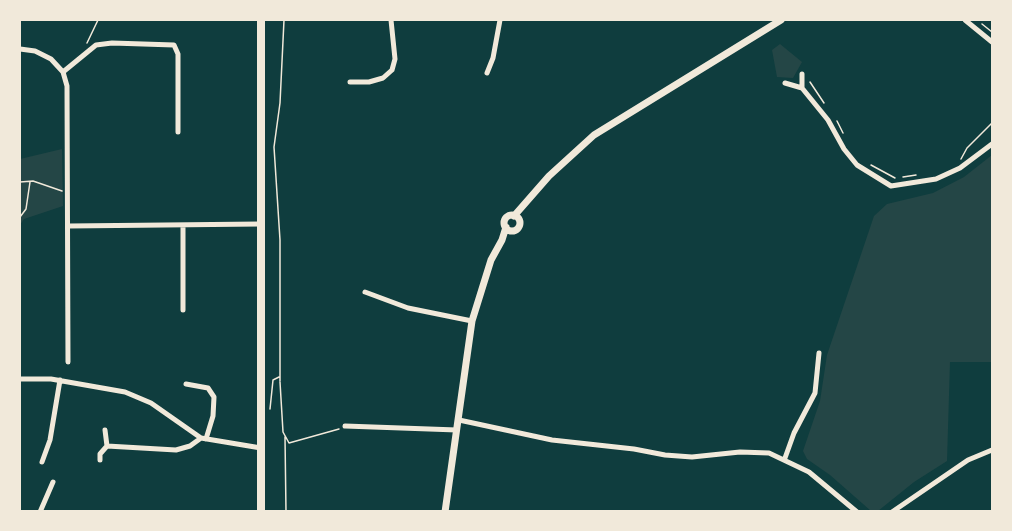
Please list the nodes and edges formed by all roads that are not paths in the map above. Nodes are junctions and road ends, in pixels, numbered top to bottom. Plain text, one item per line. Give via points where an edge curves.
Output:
1 (261, 20) edge
2 (391, 20) edge
3 (500, 20) edge
4 (781, 20) edge
5 (965, 20) edge
6 (993, 42) edge
7 (20, 49) edge
8 (63, 72) junction
9 (487, 73) dead end
10 (802, 75) road end
11 (350, 82) dead end
12 (785, 82) dead end
13 (802, 88) junction
14 (178, 132) dead end
15 (993, 144) edge
16 (517, 218) junction
17 (260, 224) junction
18 (183, 225) junction
19 (69, 226) junction
20 (509, 229) junction
21 (364, 292) dead end
22 (183, 310) dead end
23 (472, 321) junction
24 (819, 353) dead end
25 (68, 362) dead end
26 (20, 379) edge
27 (60, 380) junction
28 (186, 384) dead end
29 (459, 420) junction
30 (345, 426) road end
31 (105, 430) dead end
32 (457, 430) junction
33 (204, 438) junction
34 (107, 446) junction
35 (261, 448) junction
36 (993, 450) edge
37 (785, 458) junction
38 (100, 460) dead end
39 (42, 462) dead end
40 (53, 482) dead end
41 (40, 512) edge
42 (261, 512) edge
43 (445, 512) edge
44 (857, 512) edge
45 (892, 512) edge

1 - 17 main road
2 - 11 street via 396,59 392,70 376,81
3 - 9 street
4 - 16 main road via 594,135 549,176
5 - 6 street
7 - 8 street via 44,54
8 - 14 street via 96,45 172,43 177,46
8 - 19 street via 67,86
10 - 13 street
12 - 13 street
13 - 15 street via 857,165 891,186 936,179 960,168
16 - 20 main road via 519,228
16 - 20 main road via 506,219
17 - 18 street
17 - 35 main road
18 - 19 street
18 - 22 street
19 - 25 street
20 - 23 main road via 491,260
21 - 23 street via 408,308
23 - 29 main road
24 - 37 street via 815,393
26 - 27 street
27 - 33 street via 138,396
27 - 39 street via 50,440
28 - 33 street via 208,388 214,397 213,416
29 - 32 main road
29 - 37 street via 552,440 665,455 692,457 754,451
30 - 32 street
31 - 34 street
32 - 43 main road
33 - 34 street via 176,450
33 - 35 street
34 - 38 street
35 - 42 main road
36 - 45 street via 968,460
37 - 44 street via 809,472
40 - 41 street

